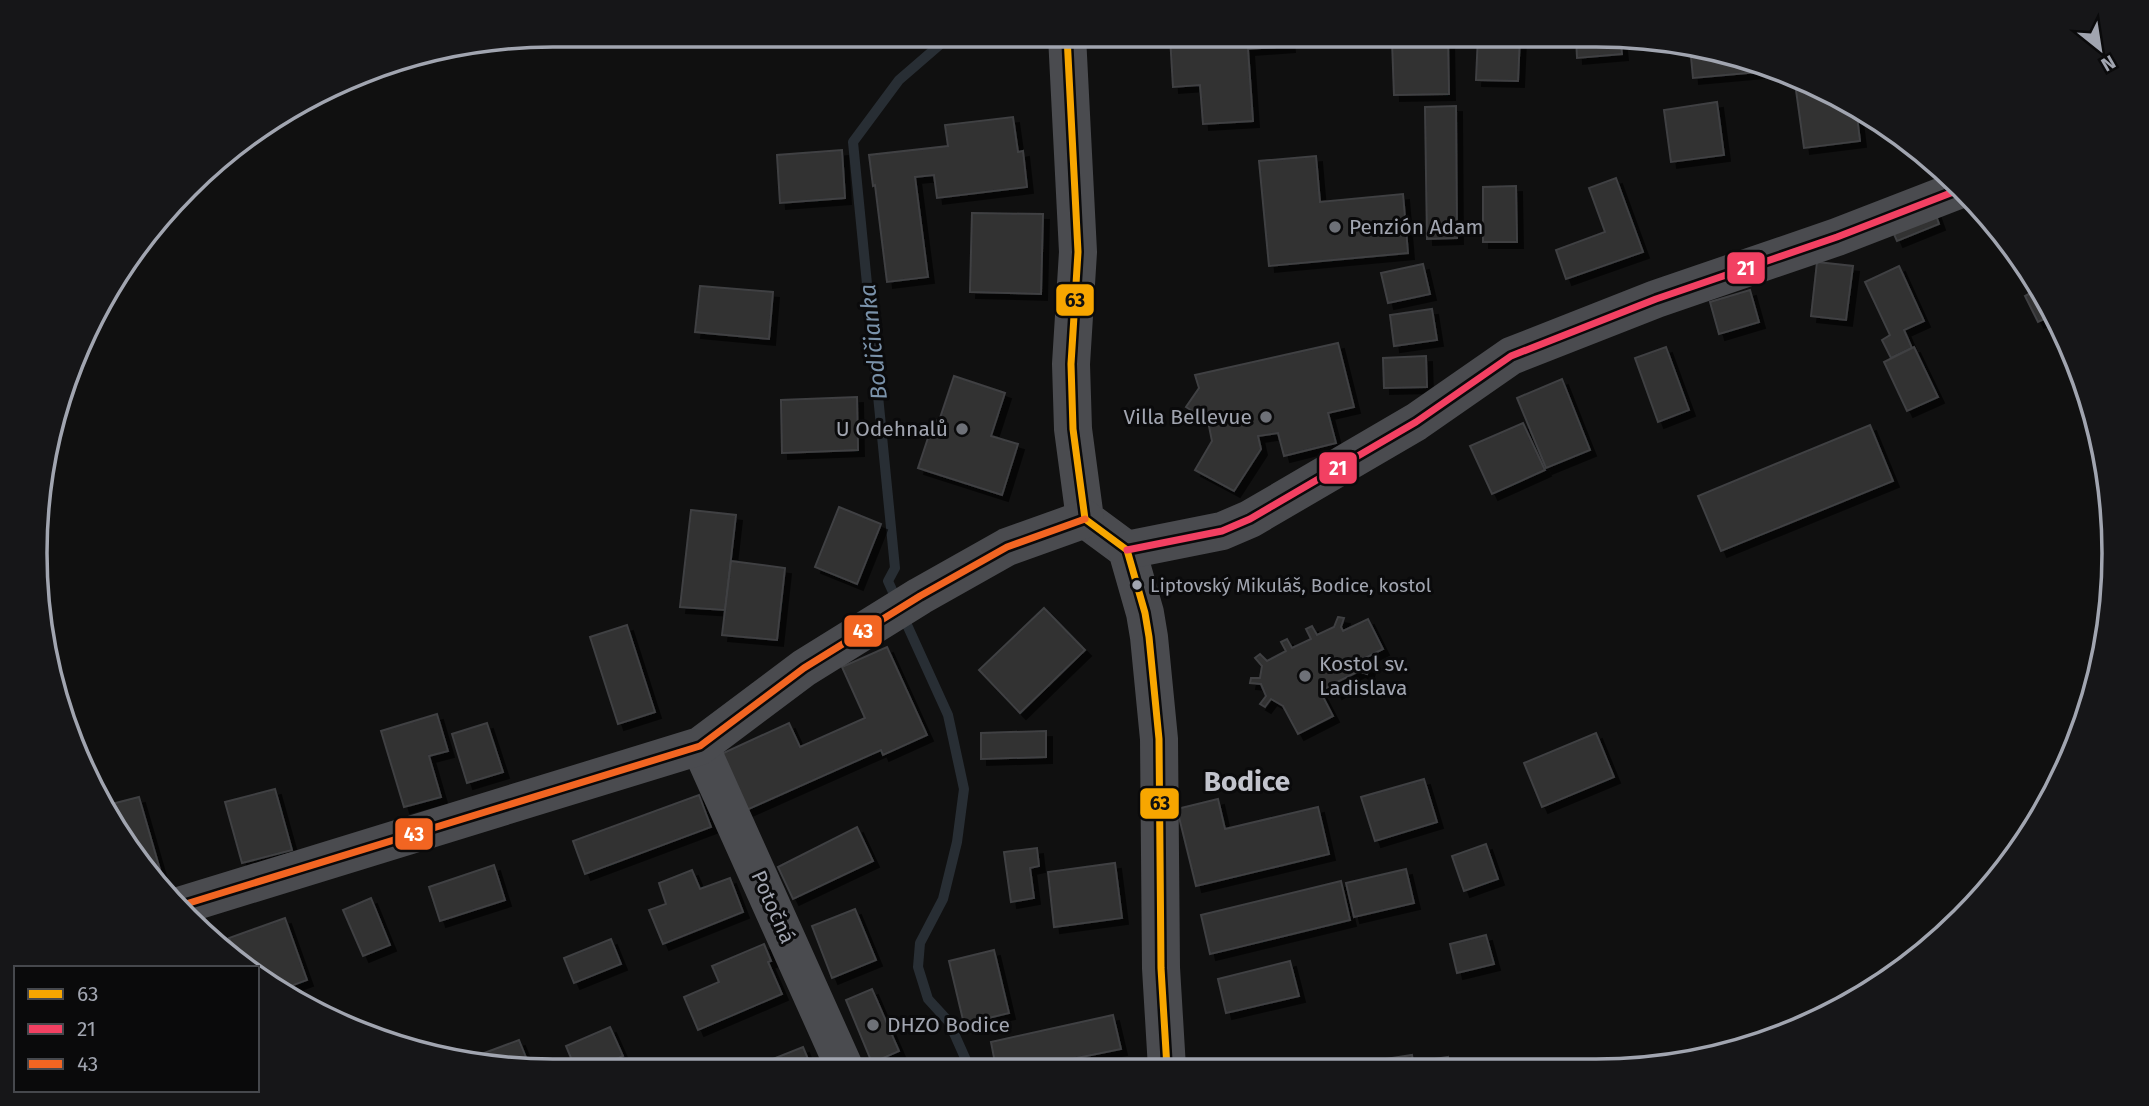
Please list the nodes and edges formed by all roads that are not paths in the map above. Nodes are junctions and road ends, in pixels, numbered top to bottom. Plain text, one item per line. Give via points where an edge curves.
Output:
1 (1068, 47) edge
2 (1951, 193) edge
3 (1085, 519) junction
4 (1128, 550) junction
5 (701, 746) junction
6 (188, 902) edge
7 (841, 1059) edge
8 (1166, 1059) edge

1 - 3 street via 1078,238 1071,364 1073,429
2 - 4 street via 1511,356 1416,422 1250,519 1222,531
3 - 4 street
3 - 5 street via 1007,547 872,624 804,668
4 - 8 street via 1145,613 1157,704
5 - 6 street
5 - 7 street, Potočná

